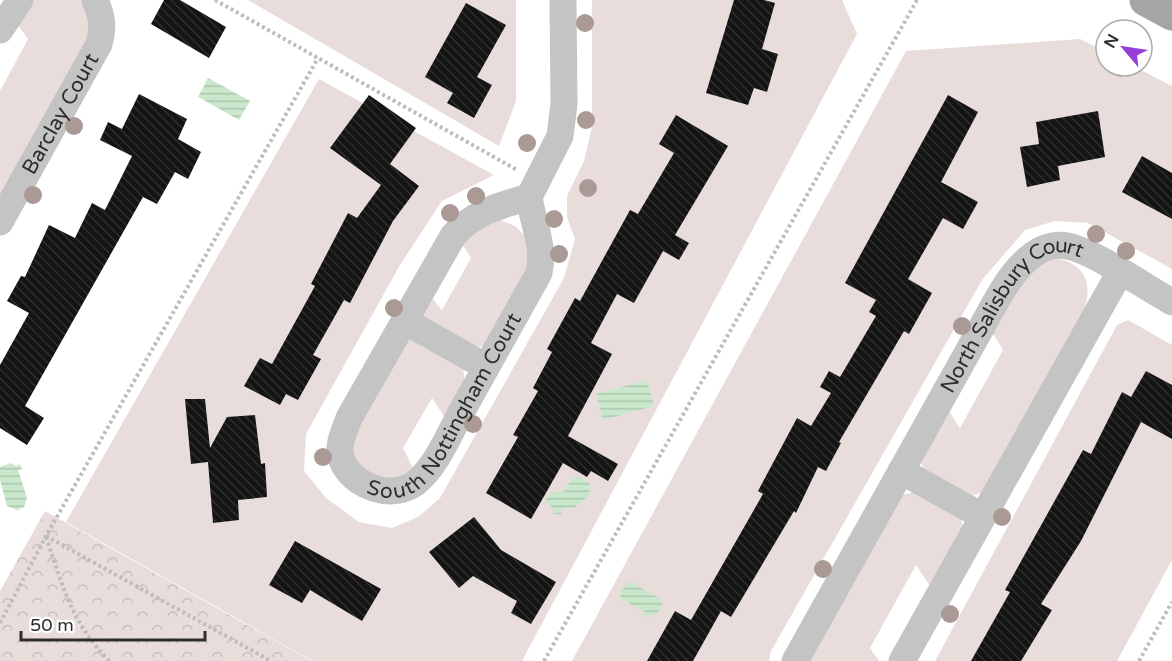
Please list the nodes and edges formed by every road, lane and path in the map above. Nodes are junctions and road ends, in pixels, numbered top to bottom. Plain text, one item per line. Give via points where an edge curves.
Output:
1 (20, 0) edge
2 (95, 0) edge
3 (215, 0) edge
4 (564, 0) edge
5 (917, 0) edge
6 (1146, 0) edge
7 (1172, 14) edge
8 (0, 30) edge
9 (318, 58) junction
10 (526, 185) junction
11 (0, 222) edge
12 (1120, 272) junction
13 (1172, 302) edge
14 (405, 321) junction
15 (486, 367) junction
16 (901, 471) junction
17 (982, 516) junction
18 (46, 536) junction
19 (1172, 602) edge
20 (0, 623) edge
21 (109, 661) edge
22 (271, 661) edge
23 (544, 661) edge
24 (795, 661) edge
25 (902, 661) edge
26 (1139, 661) edge

1 - 8 street
2 - 11 street, Barclay Court via 101,14 99,44
3 - 9 path
4 - 10 street via 564,104 560,135
5 - 23 path
6 - 7 main road
9 - 10 path
9 - 18 path
10 - 14 street, South Nottingham Court via 464,222
10 - 15 street, South Nottingham Court via 542,262
12 - 13 street
12 - 16 street, North Salisbury Court via 1066,245 1045,247 1029,257 980,330
12 - 17 street, North Salisbury Court
14 - 15 street
14 - 15 street, South Nottingham Court via 349,418 340,442 347,469 366,485 378,490 400,490 418,481 442,447
16 - 17 street
16 - 24 street, North Salisbury Court
17 - 25 street, North Salisbury Court
18 - 20 path
18 - 21 path via 71,611
18 - 22 path
19 - 26 path

